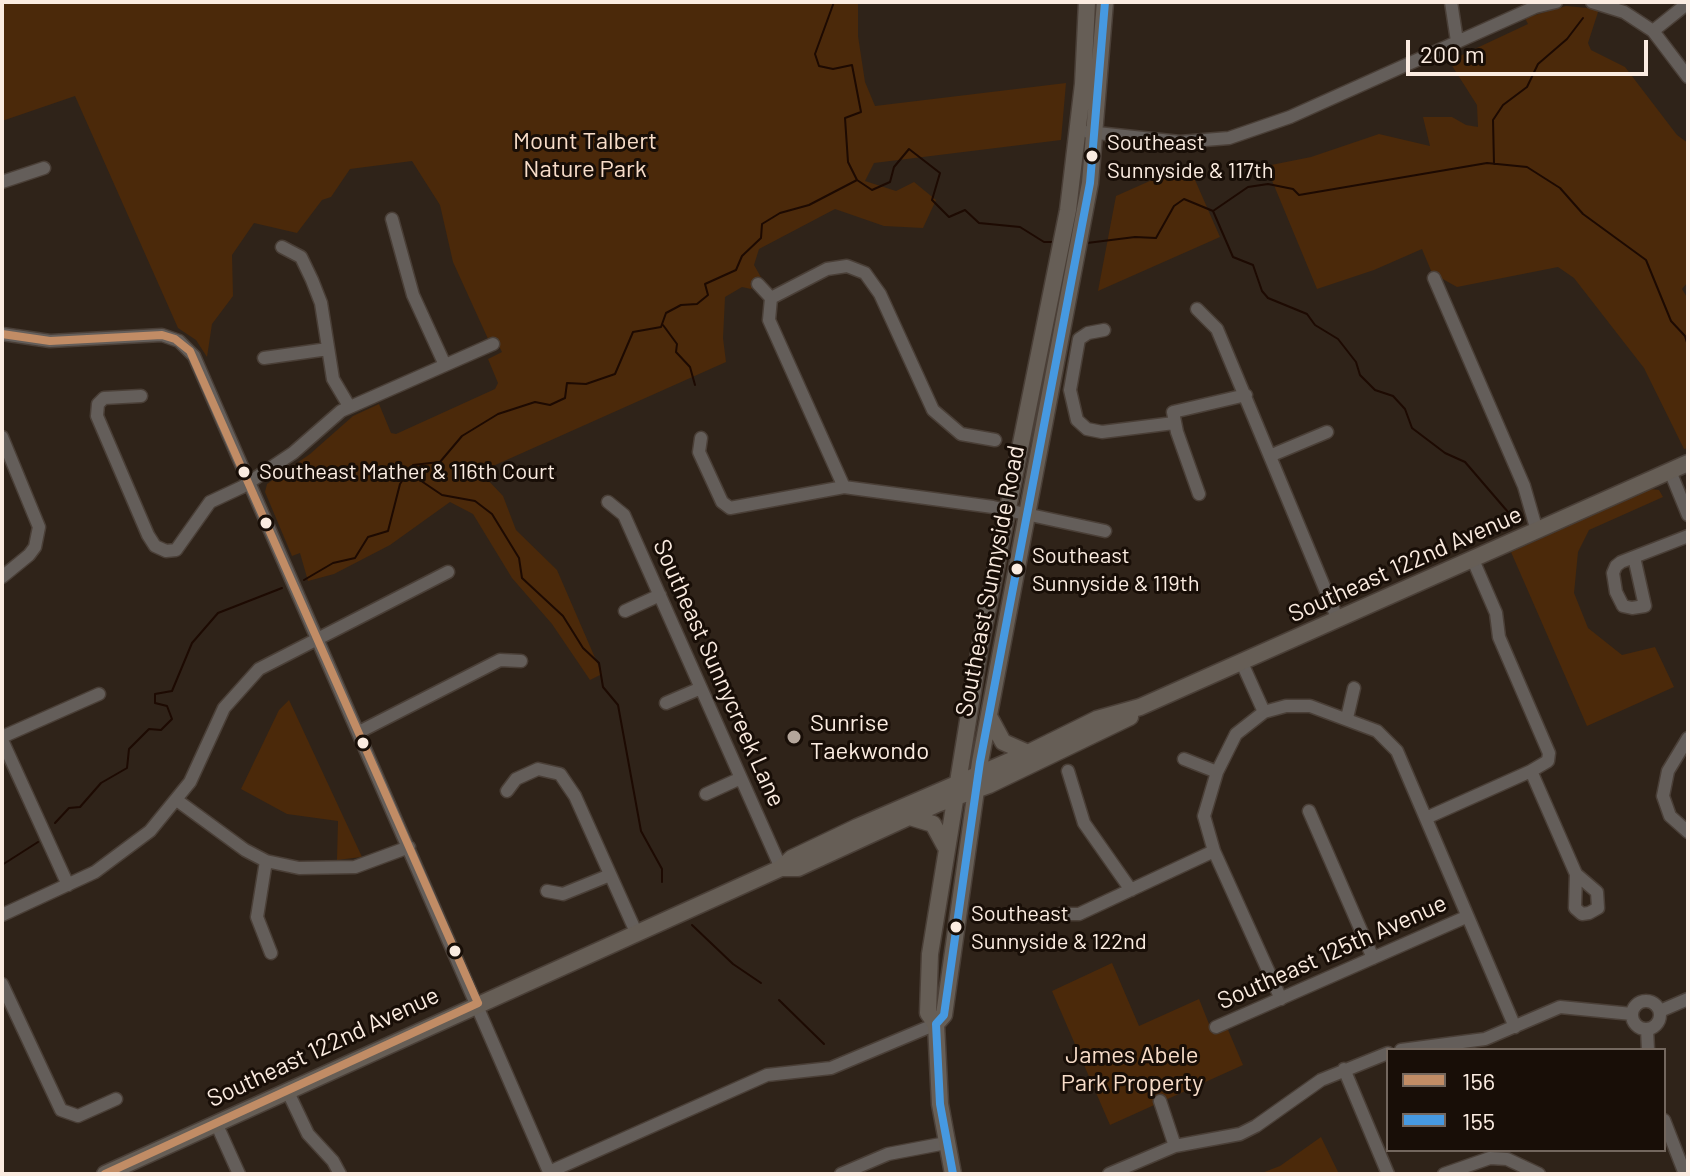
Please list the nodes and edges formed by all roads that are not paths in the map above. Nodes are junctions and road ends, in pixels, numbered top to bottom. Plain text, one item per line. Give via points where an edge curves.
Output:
1 (1087, 2) edge
2 (1105, 2) edge
3 (1451, 2) edge
4 (1556, 2) edge
5 (1592, 2) edge
6 (1688, 3) edge
7 (1653, 31) junction
8 (1457, 41) junction
9 (1688, 77) edge
10 (1078, 131) junction
11 (1096, 133) junction
12 (44, 168) dead end
13 (2, 182) edge
14 (1077, 212) junction
15 (392, 219) dead end
16 (282, 247) dead end
17 (1434, 278) dead end
18 (758, 284) dead end
19 (771, 298) junction
20 (1197, 309) dead end
21 (1104, 330) dead end
22 (2, 334) edge
23 (493, 344) dead end
24 (328, 349) junction
25 (264, 358) dead end
26 (445, 365) junction
27 (1246, 395) junction
28 (141, 396) dead end
29 (349, 406) junction
30 (1174, 423) junction
31 (1327, 432) dead end
32 (2, 437) edge
33 (701, 438) dead end
34 (995, 440) dead end
35 (5, 451) edge
36 (1272, 455) junction
37 (1688, 463) edge
38 (1670, 471) junction
39 (248, 482) junction
40 (844, 487) junction
41 (1199, 494) dead end
42 (608, 502) dead end
43 (1008, 510) junction
44 (1026, 514) junction
45 (1688, 515) edge
46 (1105, 531) dead end
47 (1537, 531) junction
48 (1688, 536) edge
49 (1634, 557) junction
50 (1473, 560) junction
51 (448, 572) dead end
52 (2, 577) edge
53 (660, 595) junction
54 (625, 611) dead end
55 (1338, 620) junction
56 (317, 638) junction
57 (521, 661) dead end
58 (1242, 663) junction
59 (701, 688) junction
60 (1354, 688) dead end
61 (99, 694) dead end
62 (666, 703) dead end
63 (1140, 707) junction
64 (1264, 712) junction
65 (990, 718) junction
66 (1347, 718) junction
67 (359, 732) junction
68 (1688, 738) edge
69 (2, 739) edge
70 (1028, 753) junction
71 (1184, 759) dead end
72 (1068, 771) dead end
73 (1531, 771) junction
74 (1217, 772) junction
75 (741, 778) junction
76 (977, 783) junction
77 (507, 791) dead end
78 (955, 792) junction
79 (706, 794) dead end
80 (178, 801) junction
81 (1309, 811) dead end
82 (910, 817) junction
83 (1426, 818) junction
84 (857, 827) junction
85 (1688, 832) edge
86 (945, 846) junction
87 (409, 847) junction
88 (1214, 851) junction
89 (829, 853) junction
90 (266, 861) junction
91 (781, 868) junction
92 (1576, 874) dead end
93 (610, 875) junction
94 (68, 885) junction
95 (1131, 890) junction
96 (547, 891) dead end
97 (1060, 914) dead end
98 (2, 915) edge
99 (1466, 917) junction
100 (636, 932) junction
101 (271, 953) dead end
102 (930, 954) junction
103 (1373, 958) junction
104 (947, 976) junction
105 (2, 984) edge
106 (1281, 999) junction
107 (1688, 999) edge
108 (478, 1003) junction
109 (1660, 1011) junction
110 (1632, 1014) junction
111 (936, 1024) junction
112 (1216, 1027) dead end
113 (1515, 1027) junction
114 (1647, 1029) junction
115 (1416, 1048) edge
116 (1648, 1048) edge
117 (1386, 1054) edge
118 (1344, 1069) junction
119 (287, 1090) junction
120 (116, 1099) dead end
121 (1160, 1101) dead end
122 (216, 1123) junction
123 (1666, 1125) edge
124 (946, 1143) junction
125 (1175, 1146) junction
126 (1686, 1171) edge
127 (550, 1173) edge
128 (105, 1174) edge
129 (239, 1174) edge
130 (340, 1174) edge
131 (841, 1174) edge
132 (953, 1174) edge
133 (1109, 1174) edge
134 (1388, 1174) edge
135 (1444, 1174) edge
136 (1539, 1174) edge

1 - 10 main road, Southeast Sunnyside Road
2 - 11 main road, Southeast Sunnyside Road
3 - 8 street
4 - 8 street
5 - 7 street via 1624,12
6 - 7 street
7 - 9 street
8 - 11 street via 1290,117 1227,138 1180,142
10 - 11 street
10 - 14 main road, Southeast Sunnyside Road
11 - 14 main road, Southeast Sunnyside Road
12 - 13 street
14 - 43 main road, Southeast Sunnyside Road via 1059,261
14 - 44 main road, Southeast Sunnyside Road via 1077,262
15 - 26 street via 409,283
16 - 24 street via 301,257 312,280
17 - 47 street via 1524,486
18 - 19 street
19 - 34 street via 838,266 865,273 880,294 933,410 961,434
19 - 40 street via 769,320
20 - 27 street via 1213,322
21 - 30 street via 1079,339 1070,390 1077,420 1102,432
22 - 39 street via 50,341 155,334 179,341 198,363
23 - 26 street
24 - 25 street
24 - 29 street via 333,379
26 - 29 street
27 - 30 street via 1173,412
27 - 36 street
28 - 39 street via 104,398 97,416 155,546 176,550 210,502
29 - 39 street via 303,446
30 - 41 street
31 - 36 street
32 - 35 street
33 - 40 street via 699,452 722,502 730,508
35 - 52 street via 39,527 35,547
36 - 55 street
37 - 38 main road, Southeast 122nd Avenue
38 - 45 street
38 - 47 main road, Southeast 122nd Avenue
39 - 56 street
40 - 43 street
42 - 53 street, Southeast Sunnycreek Lane via 624,515
43 - 44 street
43 - 78 main road, Southeast Sunnyside Road
44 - 46 street
44 - 65 main road, Southeast Sunnyside Road
47 - 50 main road, Southeast 122nd Avenue
48 - 49 street
49 - 49 street via 1645,606 1623,606 1613,578 1621,562
50 - 55 main road, Southeast 122nd Avenue
50 - 73 street via 1496,613 1499,637 1549,753 1548,761
51 - 56 street
53 - 54 street
53 - 59 street, Southeast Sunnycreek Lane
55 - 58 main road, Southeast 122nd Avenue
56 - 67 street
56 - 80 street via 270,661 236,692
57 - 67 street via 500,660
58 - 63 main road, Southeast 122nd Avenue
58 - 64 street
59 - 62 street
59 - 75 street, Southeast Sunnycreek Lane
60 - 66 street
61 - 69 street
63 - 70 main road, Southeast 122nd Avenue via 1097,719
63 - 76 main road, Southeast 122nd Avenue via 1049,758
64 - 66 street via 1310,706
64 - 74 street via 1236,734
65 - 70 main road via 1003,742
65 - 76 main road, Southeast Sunnyside Road
66 - 83 street via 1377,731 1397,751
67 - 87 street
68 - 85 street via 1668,771 1663,796 1670,816
69 - 94 street
70 - 76 main road, Southeast 122nd Avenue
71 - 74 street
72 - 95 street via 1084,823
73 - 83 street
73 - 92 street
74 - 88 street via 1204,816
75 - 79 street
75 - 91 street, Southeast Sunnycreek Lane
76 - 78 main road, Southeast 122nd Avenue
76 - 104 main road, Southeast Sunnyside Road
77 - 93 street via 516,779 538,769 560,774
78 - 82 main road, Southeast 122nd Avenue
78 - 84 main road, Southeast 122nd Avenue
78 - 86 main road, Southeast Sunnyside Road
80 - 90 street
80 - 94 street via 124,853
81 - 103 street
82 - 86 main road via 933,824
82 - 89 main road, Southeast 122nd Avenue
83 - 99 street
84 - 89 main road
84 - 91 main road, Southeast 122nd Avenue
86 - 102 main road, Southeast Sunnyside Road
87 - 90 street via 371,863 335,870
87 - 108 street
88 - 95 street
88 - 106 street
89 - 91 main road, Southeast 122nd Avenue via 798,868
90 - 101 street via 257,917
91 - 100 main road, Southeast 122nd Avenue
93 - 96 street via 563,894
93 - 100 street
94 - 98 street
95 - 97 street via 1079,914
99 - 103 street, Southeast 125th Avenue
99 - 113 street
100 - 108 main road, Southeast 122nd Avenue
102 - 104 main road
102 - 111 main road, Southeast Sunnyside Road via 928,1013
103 - 106 street, Southeast 125th Avenue
104 - 111 main road, Southeast Sunnyside Road via 944,1015
105 - 120 street via 61,1110 78,1116
106 - 112 street, Southeast 125th Avenue
107 - 109 street
108 - 119 main road, Southeast 122nd Avenue
108 - 127 street
109 - 110 street via 1647,1001
109 - 114 street via 1658,1022
110 - 113 street via 1560,1007
110 - 114 street
111 - 124 main road, Southeast Sunnyside Road
111 - 127 street via 831,1068 767,1075
113 - 115 street via 1485,1039
114 - 116 street
117 - 118 street
118 - 125 street via 1248,1130
118 - 134 street
119 - 122 main road, Southeast 122nd Avenue
119 - 130 street via 308,1134
121 - 125 street
122 - 128 main road, Southeast 122nd Avenue
122 - 129 street
123 - 126 street
124 - 131 street via 888,1154
124 - 132 main road, Southeast Sunnyside Road
125 - 133 street
135 - 136 street via 1490,1158 1519,1163

